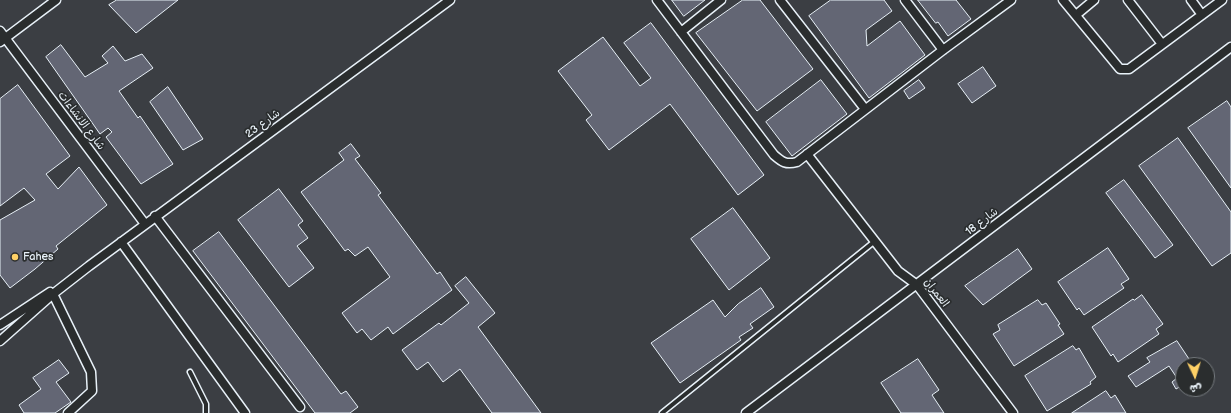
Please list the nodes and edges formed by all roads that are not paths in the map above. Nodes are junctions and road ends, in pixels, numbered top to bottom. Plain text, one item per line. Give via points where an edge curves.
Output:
1 (56, 0) edge
2 (450, 0) edge
3 (657, 0) edge
4 (721, 0) edge
5 (780, 0) edge
6 (906, 0) edge
7 (1011, 0) edge
8 (1063, 0) edge
9 (1094, 0) edge
10 (1128, 0) edge
11 (1191, 0) edge
12 (1222, 0) edge
13 (1202, 14) junction
14 (1076, 15) junction
15 (0, 31) edge
16 (681, 32) junction
17 (3, 40) edge
18 (1162, 44) junction
19 (1231, 47) edge
20 (943, 50) junction
21 (865, 110) junction
22 (807, 154) junction
23 (155, 216) junction
24 (145, 224) junction
25 (876, 241) junction
26 (121, 242) junction
27 (89, 266) junction
28 (917, 285) junction
29 (53, 294) junction
30 (0, 325) edge
31 (0, 341) edge
32 (190, 372) dead end
33 (302, 410) edge
34 (68, 413) edge
35 (206, 413) edge
36 (246, 413) edge
37 (662, 413) edge
38 (746, 413) edge
39 (1013, 413) edge

1 - 17 street
2 - 23 street, شارع 23
3 - 16 street
4 - 16 street
5 - 21 street
6 - 20 street
7 - 20 street
8 - 14 street
9 - 14 street
10 - 18 street
11 - 13 street
12 - 13 street
13 - 18 street
14 - 18 street via 1120,69 1129,69
15 - 17 street, شارع الانشاءات
16 - 22 street via 782,163 797,162
17 - 24 street, شارع الانشاءات
19 - 28 street, شارع 18
20 - 21 street
21 - 22 street
22 - 25 street, العمران
23 - 24 street, شارع 23
23 - 33 street
24 - 26 street, شارع 23
25 - 28 street, العمران via 898,271
25 - 37 lane
26 - 27 street, شارع 23
26 - 36 street
27 - 29 street, شارع 23
27 - 30 street, شارع 23
28 - 38 street, شارع 18
28 - 39 street, العمران
29 - 31 street, شارع 23
29 - 34 street via 91,372 92,391
32 - 35 lane via 206,404

